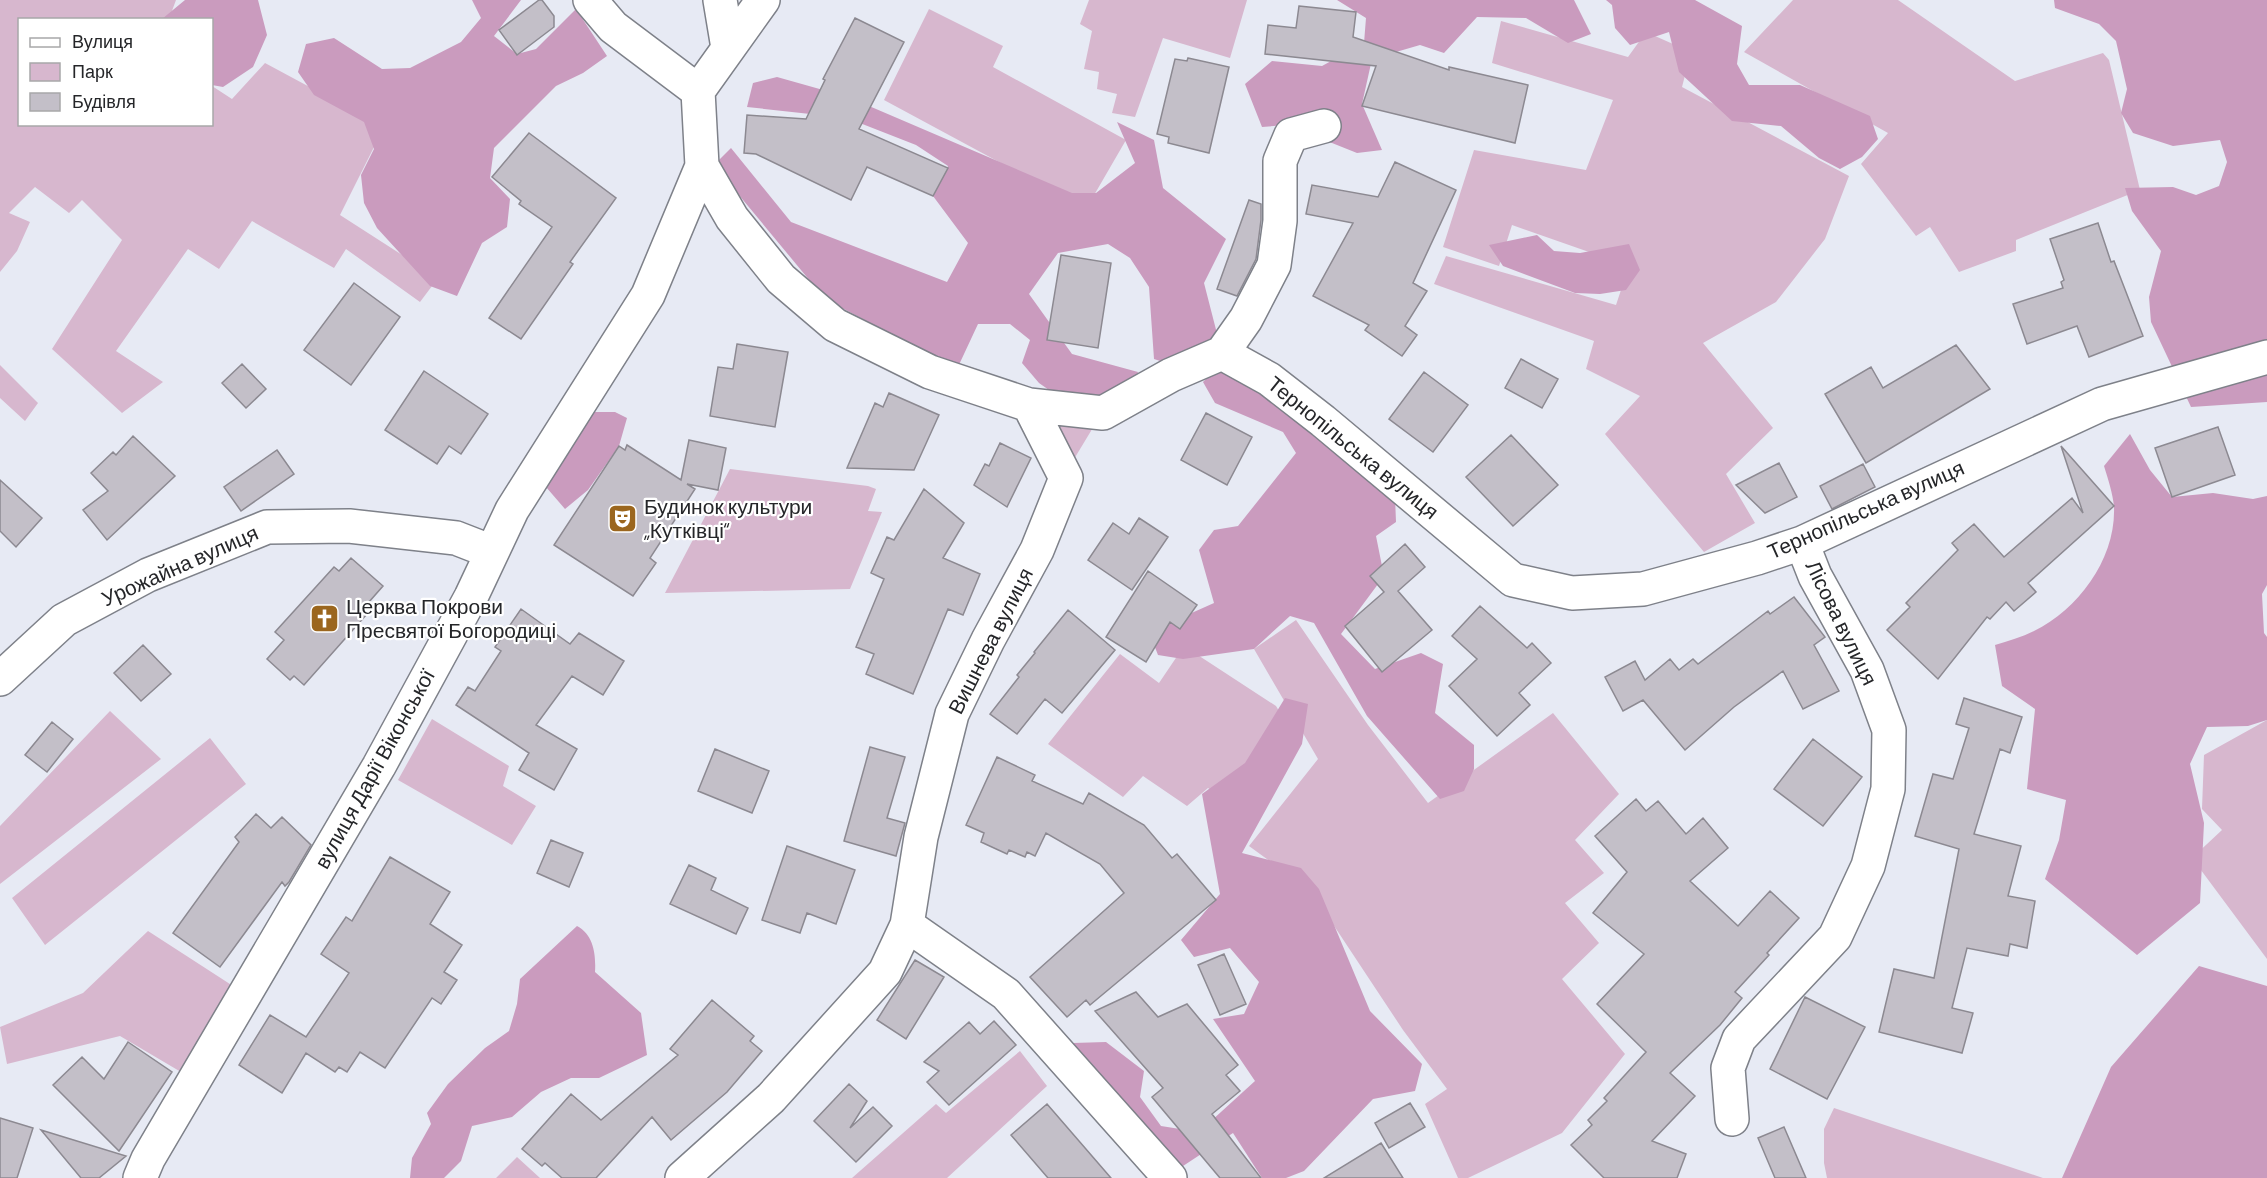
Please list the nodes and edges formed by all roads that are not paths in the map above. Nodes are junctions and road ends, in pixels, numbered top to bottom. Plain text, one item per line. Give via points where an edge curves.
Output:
1 (590, 0) edge
2 (720, 0) edge
3 (763, 0) edge
4 (728, 48) junction
5 (698, 91) junction
6 (1324, 126) dead end
7 (702, 166) junction
8 (1222, 353) junction
9 (2267, 357) edge
10 (1029, 405) junction
11 (1802, 543) junction
12 (492, 552) junction
13 (0, 679) edge
14 (907, 925) junction
15 (1732, 1119) dead end
16 (140, 1178) edge
17 (682, 1178) edge
18 (1170, 1178) edge

1 - 5 street via 613,27
2 - 4 street
3 - 4 street
4 - 5 street
5 - 7 street
6 - 8 street via 1291,135 1280,161 1280,221 1274,265 1246,319
7 - 10 street via 732,218 782,279 835,325 930,372
7 - 12 street, вулиця Дарії Віконської via 648,295 512,510
8 - 10 street via 1171,375 1103,413
8 - 11 street, Тернопільська вулиця via 1269,379 1513,580 1572,593 1643,589
9 - 11 street, Тернопільська вулиця via 2102,404
10 - 14 street, Вишнева вулиця via 1066,478 1037,550 952,714 921,837
11 - 15 street, Лісова вулиця via 1815,576 1867,670 1889,730 1888,789 1868,866 1835,937 1739,1039 1728,1068
12 - 13 street, Урожайна вулиця via 456,538 349,526 267,527 148,575 64,620
12 - 16 street, вулиця Дарії Віконської via 379,766
14 - 17 street, Вишнева вулиця via 885,972 771,1098
14 - 18 street via 1006,994

